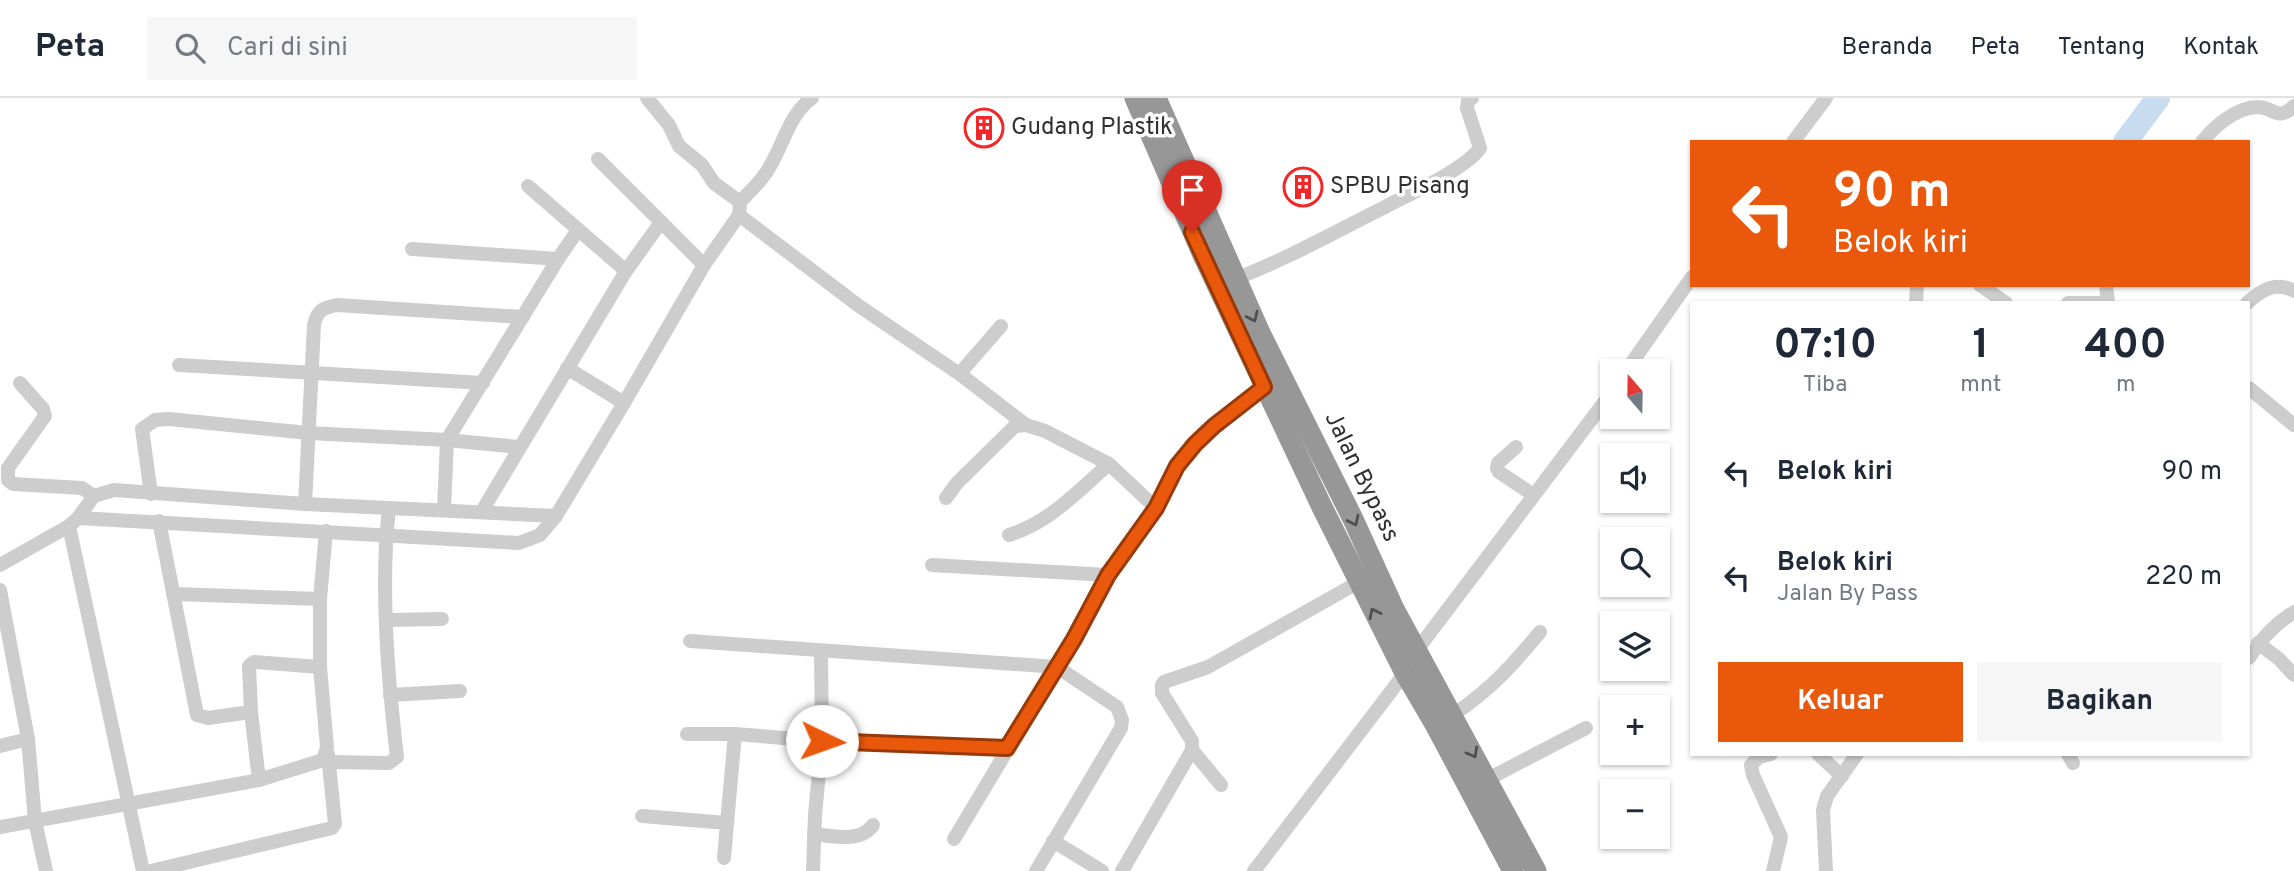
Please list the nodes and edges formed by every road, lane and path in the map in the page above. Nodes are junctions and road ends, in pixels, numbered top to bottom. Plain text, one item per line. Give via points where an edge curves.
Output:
1 (647, 98) edge
2 (813, 98) edge
3 (1135, 98) edge
4 (1156, 98) edge
5 (1472, 98) edge
6 (1826, 98) edge
7 (2294, 106) edge
8 (1794, 140) edge
9 (2204, 140) edge
10 (598, 159) dead end
11 (528, 186) dead end
12 (740, 209) junction
13 (661, 222) junction
14 (578, 230) junction
15 (412, 249) dead end
16 (558, 259) junction
17 (704, 264) junction
18 (626, 271) junction
19 (1235, 279) junction
20 (1690, 280) edge
21 (1983, 287) edge
22 (2294, 291) edge
23 (2003, 301) edge
24 (2249, 301) edge
25 (523, 317) junction
26 (1001, 326) dead end
27 (1634, 359) edge
28 (179, 365) dead end
29 (567, 368) junction
30 (313, 373) junction
31 (961, 375) junction
32 (20, 383) dead end
33 (483, 383) junction
34 (1264, 387) junction
35 (2250, 389) edge
36 (625, 402) junction
37 (1600, 406) edge
38 (1026, 425) junction
39 (2294, 425) edge
40 (308, 433) junction
41 (447, 440) junction
42 (519, 447) junction
43 (1516, 447) dead end
44 (1109, 464) junction
45 (151, 494) junction
46 (1532, 494) junction
47 (94, 496) junction
48 (946, 498) dead end
49 (305, 504) junction
50 (1156, 508) junction
51 (389, 509) junction
52 (444, 509) junction
53 (482, 511) junction
54 (556, 516) junction
55 (159, 521) junction
56 (74, 522) junction
57 (326, 531) junction
58 (1009, 534) dead end
59 (386, 535) junction
60 (0, 565) edge
61 (932, 565) dead end
62 (1108, 575) junction
63 (1359, 582) junction
64 (0, 590) edge
65 (173, 594) junction
66 (320, 599) junction
67 (2294, 612) edge
68 (442, 619) dead end
69 (387, 620) junction
70 (1540, 632) dead end
71 (690, 641) dead end
72 (2258, 643) junction
73 (1417, 650) junction
74 (821, 651) junction
75 (2250, 656) edge
76 (320, 667) junction
77 (1057, 667) junction
78 (1405, 673) junction
79 (2294, 675) edge
80 (460, 691) dead end
81 (390, 695) junction
82 (251, 712) junction
83 (1453, 715) junction
84 (1586, 728) dead end
85 (687, 734) dead end
86 (735, 734) junction
87 (28, 739) junction
88 (822, 741) junction
89 (0, 746) edge
90 (1007, 748) junction
91 (1192, 750) junction
92 (328, 755) junction
93 (1763, 756) edge
94 (1820, 756) edge
95 (1856, 756) edge
96 (1842, 776) junction
97 (1488, 779) junction
98 (259, 780) junction
99 (1220, 785) dead end
100 (129, 802) junction
101 (642, 816) dead end
102 (35, 821) junction
103 (727, 823) junction
104 (873, 825) dead end
105 (0, 827) edge
106 (814, 834) junction
107 (954, 839) dead end
108 (1053, 841) junction
109 (724, 858) dead end
110 (46, 871) edge
111 (143, 871) edge
112 (151, 871) edge
113 (813, 871) edge
114 (1036, 871) edge
115 (1102, 871) edge
116 (1122, 871) edge
117 (1254, 871) edge
118 (1513, 871) edge
119 (1536, 871) edge
120 (1773, 871) edge
121 (1826, 871) edge

1 - 12 street via 679,146
2 - 12 street via 794,116 767,172
3 - 34 highway, Jalan Bypass
4 - 19 highway, Jalan Bypass
5 - 19 street via 1467,108 1480,148 1473,158 1273,265
6 - 8 street
7 - 9 street via 2280,114 2258,107 2229,116
10 - 13 street
11 - 14 street
12 - 17 street
12 - 31 street via 859,306
13 - 17 street
13 - 18 street
14 - 16 street
14 - 18 street
15 - 16 street
16 - 25 street
17 - 36 street
18 - 29 street
19 -> 73 highway, Jalan Bypass
20 - 27 street
21 - 23 street
22 - 24 street via 2279,285
25 - 30 street via 337,304 316,314
25 - 33 street
26 - 31 street
28 - 30 street
29 - 36 street
29 - 42 street
30 - 33 street
30 - 40 street
31 - 38 street
32 - 47 street via 45,416 8,468 8,480 82,488
33 - 41 street
34 - 50 street via 1195,444 1177,466
34 - 63 highway, Jalan Bypass
35 - 39 street
36 - 54 street
37 - 46 street
38 - 44 street
38 - 48 street via 1015,426
40 - 41 street
40 - 45 street via 155,420 142,429
40 - 49 street
41 - 42 street
41 - 52 street
42 - 53 street
43 - 46 street via 1497,468
44 - 50 street
44 - 58 street via 1047,518
45 - 47 street via 114,490
45 - 49 street
46 - 73 street
47 - 56 street
49 - 51 street
50 - 62 street
51 - 52 street
51 - 59 street
52 - 53 street
53 - 54 street
54 - 59 street via 540,535 519,543
55 - 56 street
55 - 57 street
55 - 65 street
56 - 60 street
56 - 100 street
57 - 59 street
57 - 66 street
59 - 69 street
61 - 62 street
62 - 77 street
78 -> 63 highway, Jalan Bypass
63 - 91 street via 1221,660 1164,682 1162,692 1192,741
64 - 87 street
65 - 66 street
65 - 82 street via 197,715 208,718
66 - 76 street
67 - 72 street
68 - 69 street
69 - 81 street
70 - 83 street via 1506,673
71 - 74 street
72 - 75 street
72 - 79 street
73 - 78 street
73 - 83 highway, Jalan Bypass
74 - 77 street
74 - 88 street
76 - 82 street via 251,663
76 - 92 street
77 - 90 street
77 - 108 street via 1117,707 1122,720
78 - 117 street
78 - 118 highway, Jalan Bypass
80 - 81 street
81 - 92 street via 397,757 393,761
82 - 98 street
83 -> 97 highway, Jalan Bypass
84 - 97 street
85 - 86 street
86 - 88 street
86 - 103 street
87 - 89 street
87 - 102 street
88 - 90 street
88 - 106 street
90 - 107 street
91 - 99 street
91 - 116 street
92 - 98 street
92 - 112 street via 332,828
93 - 120 street via 1751,765 1781,837
94 - 96 street
95 - 96 street
96 - 121 street via 1823,810
97 - 119 highway, Jalan Bypass
98 - 100 street
100 - 102 street
100 - 111 street
101 - 103 street
102 - 105 street
102 - 110 street
103 - 109 street
104 - 106 street via 861,835
106 - 113 street
108 - 114 street
108 - 115 street

